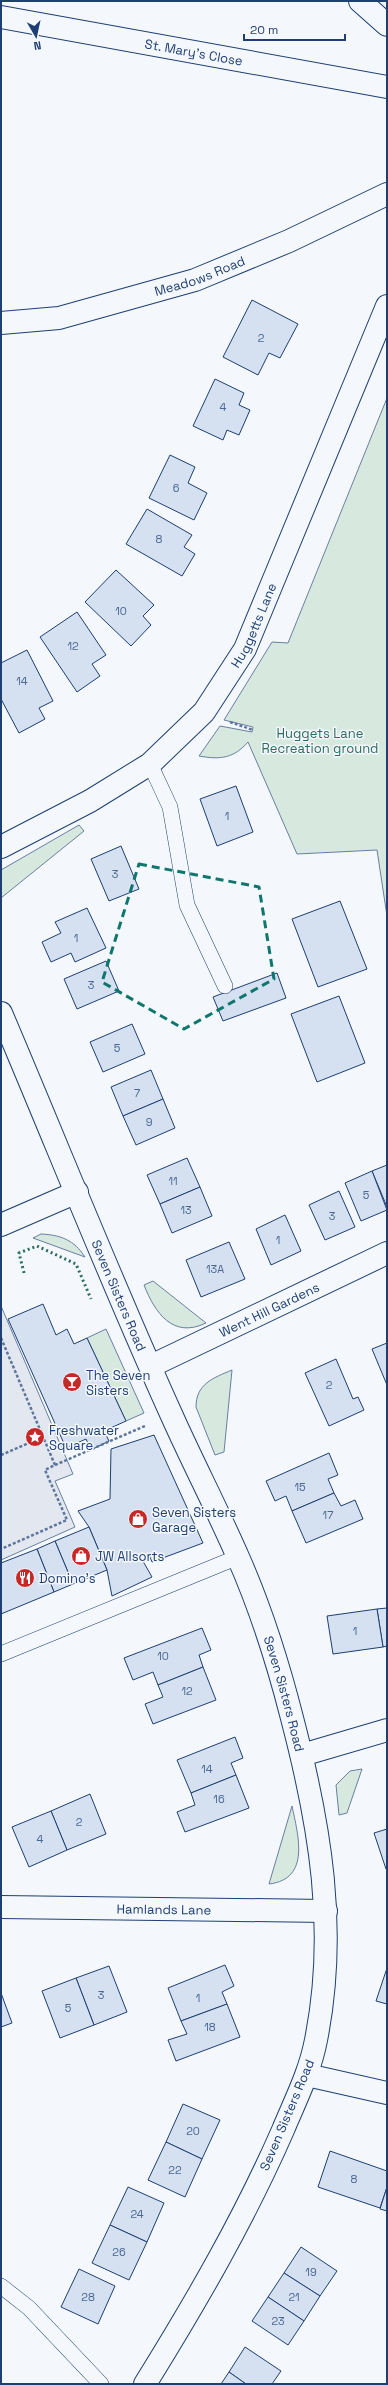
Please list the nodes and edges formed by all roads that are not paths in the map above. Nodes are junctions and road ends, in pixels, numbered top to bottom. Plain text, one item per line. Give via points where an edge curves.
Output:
1 (360, 1) edge
2 (1, 17) edge
3 (387, 25) edge
4 (387, 87) edge
5 (387, 194) edge
6 (387, 306) edge
7 (1, 323) edge
8 (150, 764) junction
9 (1, 847) edge
10 (225, 986) dead end
11 (1, 1014) edge
12 (77, 1192) junction
13 (1, 1225) edge
14 (387, 1253) edge
15 (150, 1366) junction
16 (238, 1557) junction
17 (1, 1654) edge
18 (387, 1730) edge
19 (302, 1755) junction
20 (1, 1908) edge
21 (326, 1912) junction
22 (307, 2075) junction
23 (387, 2093) edge
24 (1, 2286) edge
25 (101, 2384) edge
26 (145, 2384) edge

1 - 3 street
2 - 4 street, St. Mary's Close
5 - 7 street, Meadows Road via 289,241 195,280 59,318
6 - 8 street, Huggetts Lane via 245,649 204,712
8 - 9 street, Huggetts Lane via 90,801
8 - 10 lane via 170,807 187,905
11 - 12 street, Seven Sisters Road
12 - 13 street
12 - 15 street, Seven Sisters Road
14 - 15 street, Went Hill Gardens
15 - 16 street, Seven Sisters Road
16 - 17 lane
16 - 19 street, Seven Sisters Road via 274,1649
18 - 19 street
19 - 21 street, Seven Sisters Road via 319,1835
20 - 21 street, Hamlands Lane
21 - 22 street, Seven Sisters Road via 324,1992
22 - 23 street
22 - 26 street, Seven Sisters Road via 271,2158 231,2238
24 - 25 lane via 30,2308

